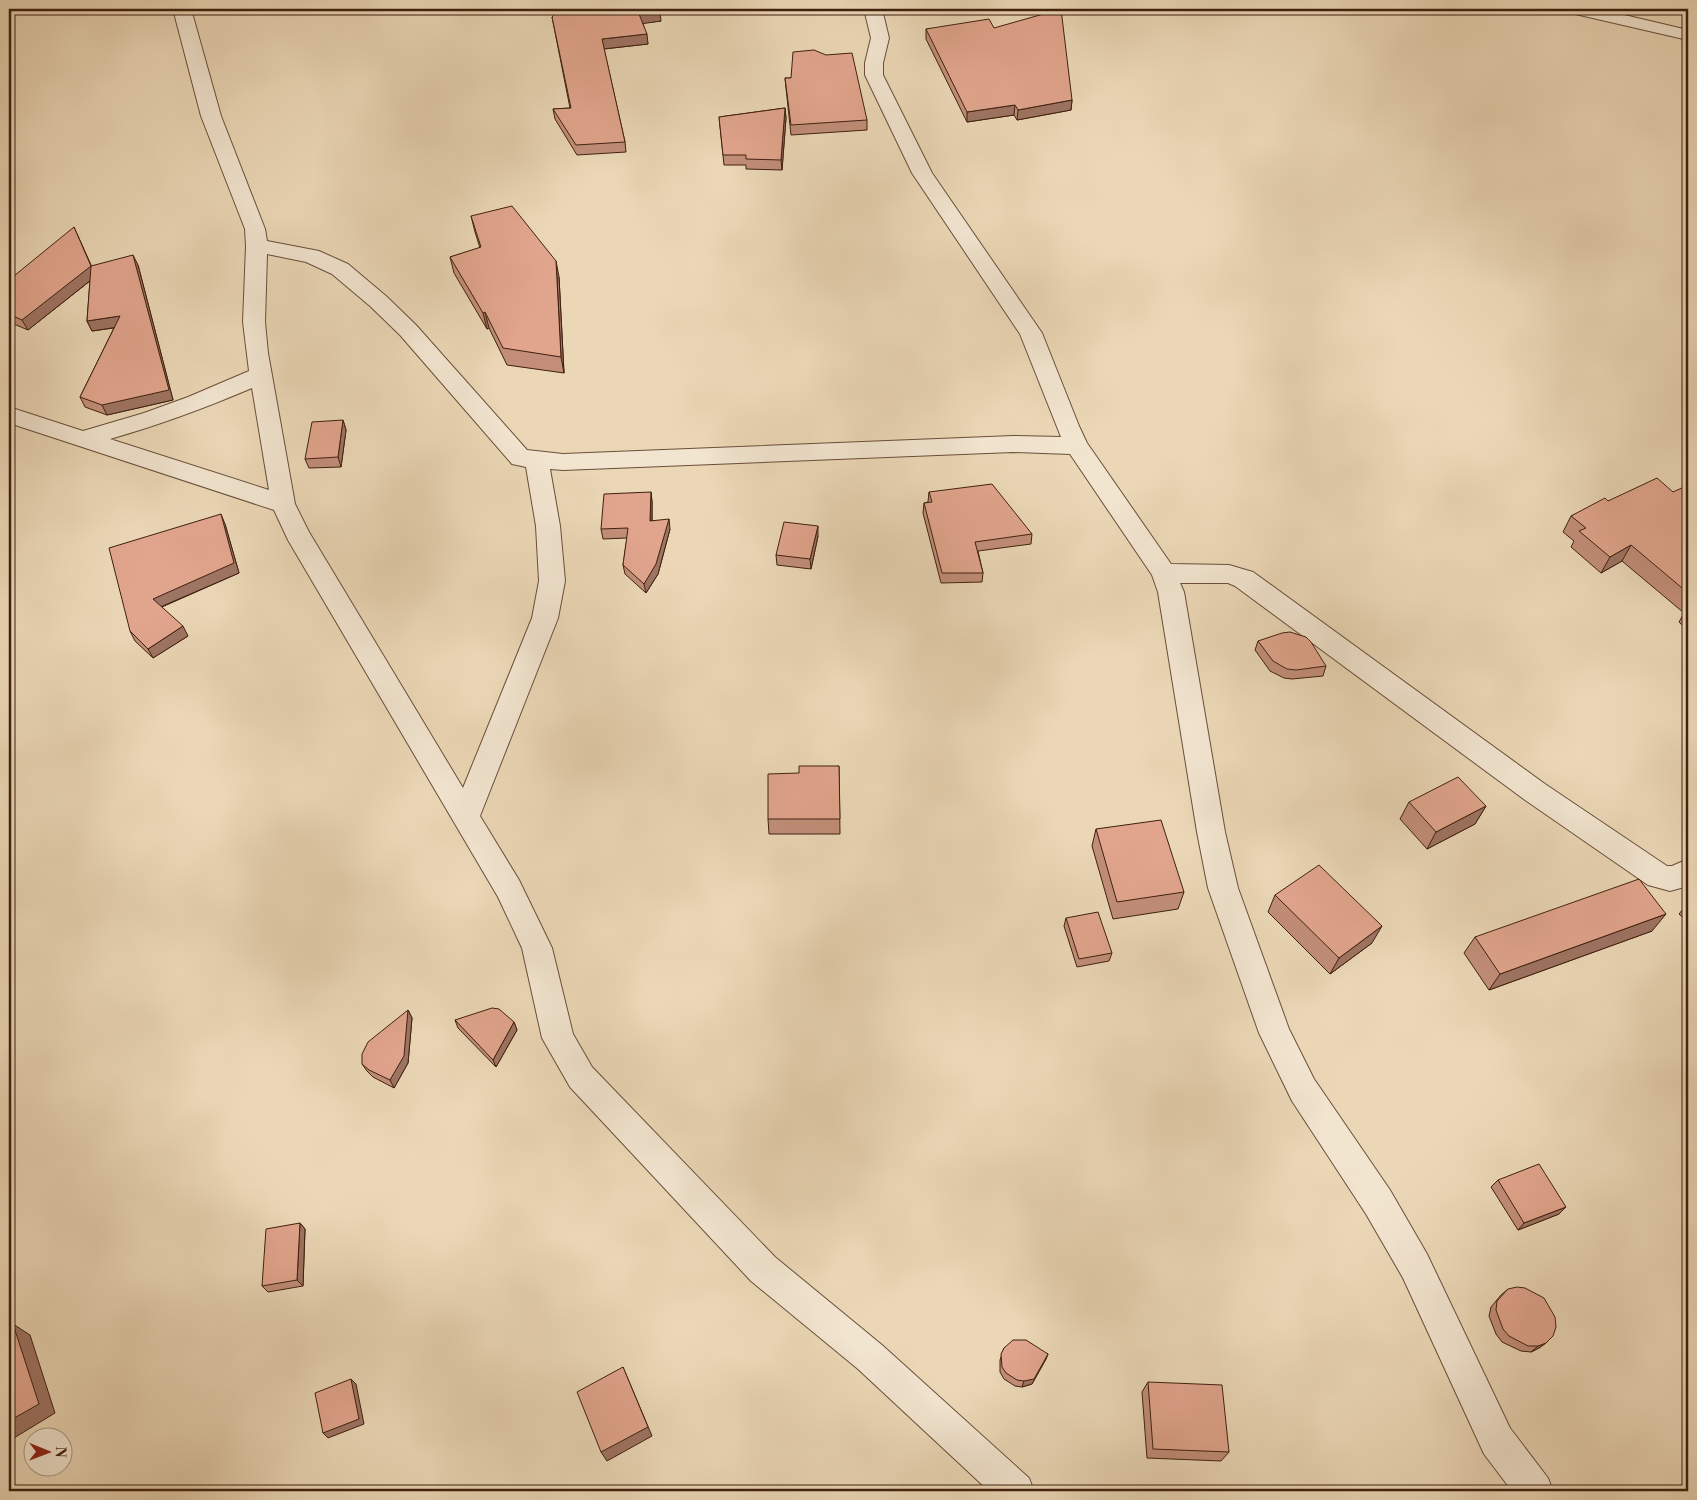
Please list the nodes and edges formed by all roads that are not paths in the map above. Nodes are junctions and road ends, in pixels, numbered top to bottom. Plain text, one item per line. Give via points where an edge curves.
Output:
1 (182, 9) edge
2 (873, 9) edge
3 (1577, 9) edge
4 (1688, 35) edge
5 (257, 246) junction
6 (260, 375) junction
7 (9, 415) edge
8 (82, 439) junction
9 (1077, 446) junction
10 (537, 460) junction
11 (283, 504) junction
12 (1164, 573) junction
13 (466, 816) junction
14 (1688, 871) edge
15 (1016, 1491) edge
16 (1535, 1491) edge

1 - 5 street via 211,116 255,229
2 - 9 street via 880,34 880,47 873,63 874,74 922,173 1031,333
3 - 4 street
5 - 6 street via 254,322
5 - 10 street via 312,256 340,268 408,330 520,458
6 - 8 street via 187,406
6 - 11 street
7 - 8 street
8 - 11 street
9 - 10 street via 1012,444 563,462
9 - 12 street
10 - 13 street via 548,526 552,582 545,618
11 - 13 street via 297,534
12 - 14 street via 1229,574 1244,579 1535,792 1658,876 1678,879
12 - 16 street via 1171,592 1223,888 1275,1033 1303,1090 1378,1202 1415,1266 1497,1441
13 - 15 street via 510,888 537,948 558,1038 581,1077 763,1269 870,1357

